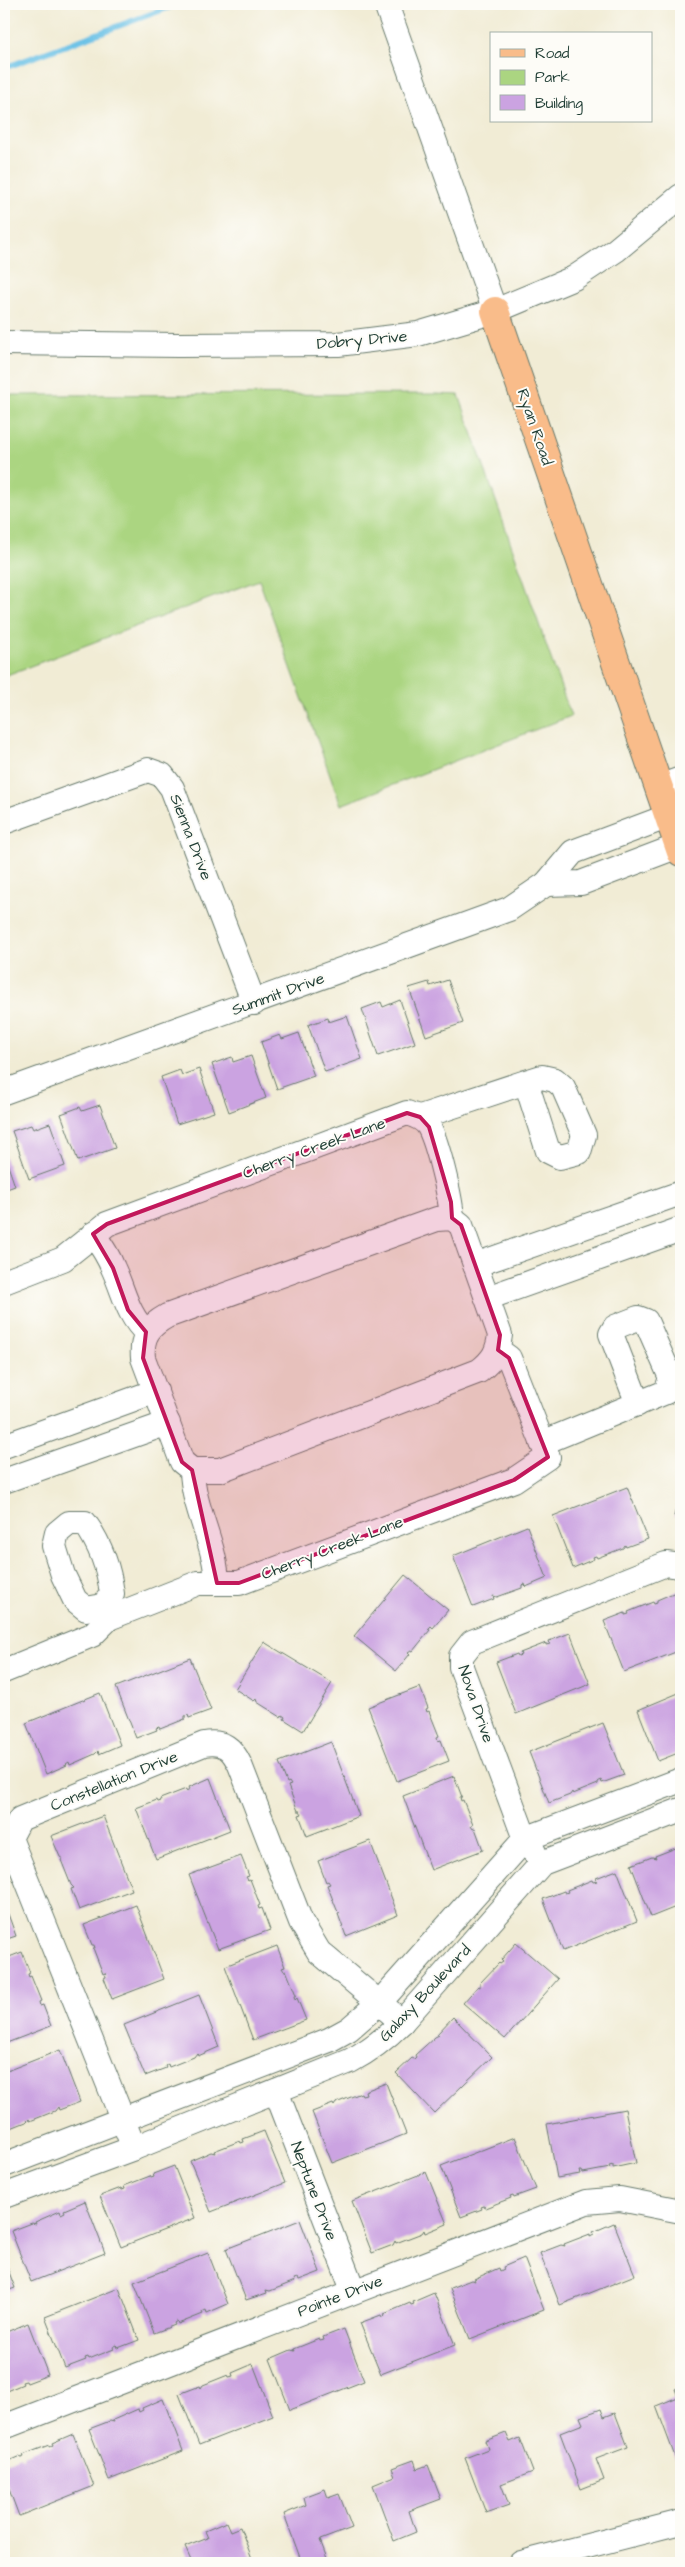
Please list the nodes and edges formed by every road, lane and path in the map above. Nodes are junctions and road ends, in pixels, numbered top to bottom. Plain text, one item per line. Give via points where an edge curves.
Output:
1 (386, 4) edge
2 (681, 196) edge
3 (495, 311) junction
4 (4, 343) edge
5 (670, 783) edge
6 (669, 816) junction
7 (4, 822) edge
8 (681, 847) edge
9 (546, 884) junction
10 (254, 1003) junction
11 (526, 1082) dead end
12 (4, 1092) edge
13 (420, 1117) junction
14 (681, 1193) edge
15 (452, 1218) junction
16 (681, 1229) edge
17 (93, 1234) junction
18 (475, 1265) junction
19 (4, 1282) edge
20 (487, 1298) junction
21 (147, 1333) junction
22 (498, 1350) junction
23 (156, 1391) junction
24 (638, 1404) dead end
25 (168, 1423) junction
26 (542, 1442) junction
27 (4, 1446) edge
28 (192, 1470) junction
29 (4, 1481) edge
30 (681, 1566) edge
31 (217, 1583) junction
32 (4, 1671) edge
33 (681, 1780) edge
34 (681, 1810) edge
35 (525, 1839) junction
36 (542, 1863) junction
37 (380, 2002) junction
38 (402, 2022) junction
39 (276, 2091) junction
40 (122, 2120) junction
41 (134, 2148) junction
42 (4, 2165) edge
43 (4, 2196) edge
44 (681, 2211) edge
45 (353, 2290) junction
46 (4, 2427) edge
47 (681, 2522) edge
48 (521, 2563) edge

1 - 3 street, Ryan Road
2 - 3 street, Dobry Drive via 589,269 546,291
3 - 4 street, Dobry Drive via 418,334 338,344
3 - 5 main road, Ryan Road
5 - 6 main road, Ryan Road
6 - 8 main road, Ryan Road
6 - 9 street, Summit Drive via 573,852
7 - 10 street, Sienna Drive via 148,770 162,776 172,788
8 - 9 street via 581,883
9 - 10 street, Summit Drive via 509,909
10 - 12 street, Summit Drive
11 - 13 street, Cherry Creek Lane
13 - 15 street via 429,1127 452,1202
13 - 17 street, Cherry Creek Lane via 407,1113 107,1224
14 - 18 street
15 - 18 street via 461,1225
15 - 21 street via 437,1219 167,1316 151,1325
16 - 20 street
17 - 19 street, Cherry Creek Lane via 63,1259
17 - 21 street via 113,1268 128,1310 136,1324
18 - 20 street
20 - 22 street via 500,1335
21 - 23 street via 142,1346 143,1358
22 - 26 street, Cherry Creek Lane via 509,1358
22 - 28 street via 479,1371 220,1470
23 - 25 street
23 - 27 street
24 - 26 street
25 - 28 street via 182,1462
25 - 29 street
26 - 31 street, Cherry Creek Lane via 548,1457 514,1480 239,1583
28 - 31 street via 192,1486 211,1545
30 - 35 street, Nova Drive via 666,1564 472,1642 461,1656 461,1667
31 - 32 street, Cherry Creek Lane via 198,1583 106,1612 92,1635
33 - 35 street, Galaxy Boulevard
34 - 36 street, Galaxy Boulevard
35 - 36 street, Nova Drive
35 - 37 street, Galaxy Boulevard
36 - 38 street, Galaxy Boulevard
37 - 38 street, Constellation Drive
37 - 40 street, Galaxy Boulevard via 349,2029 329,2040
37 - 40 street, Constellation Drive via 319,1952 301,1922 234,1751 226,1745 204,1744 20,1819 10,1838
38 - 39 street, Galaxy Boulevard via 369,2052
39 - 41 street, Galaxy Boulevard
39 - 45 street, Neptune Drive
40 - 41 street, Constellation Drive
40 - 42 street, Galaxy Boulevard
41 - 43 street, Galaxy Boulevard
44 - 45 street, Pointe Drive via 620,2199 586,2202
45 - 46 street, Pointe Drive
47 - 48 street

